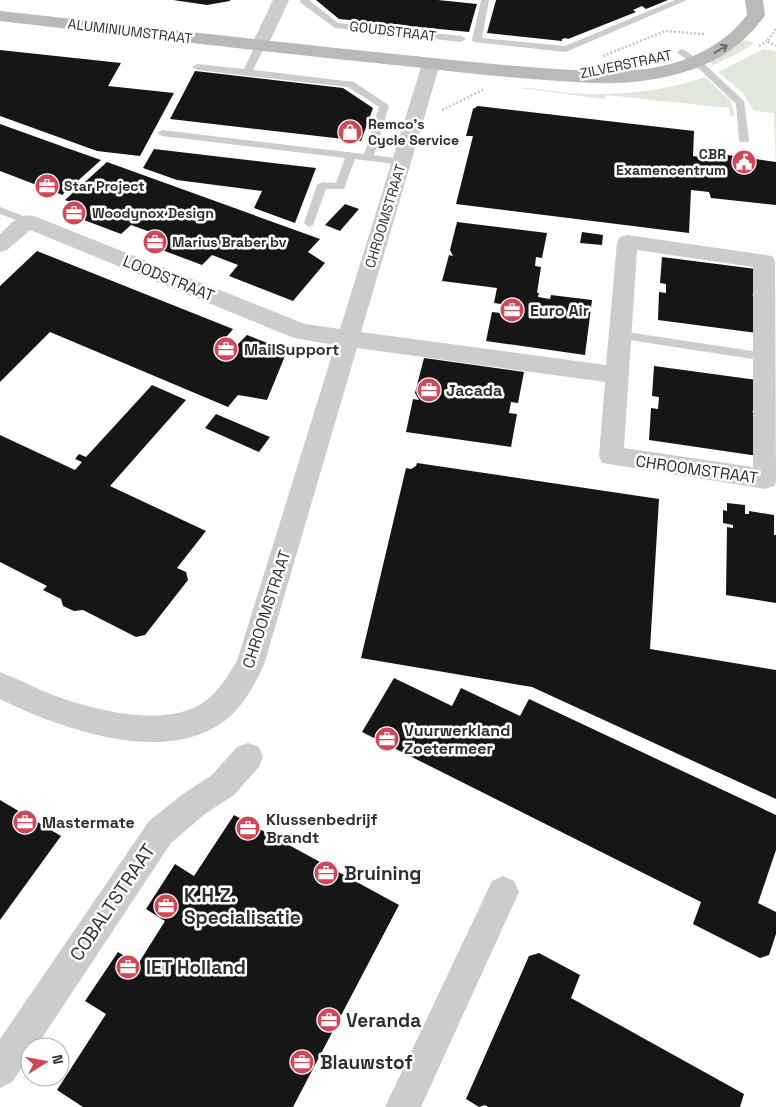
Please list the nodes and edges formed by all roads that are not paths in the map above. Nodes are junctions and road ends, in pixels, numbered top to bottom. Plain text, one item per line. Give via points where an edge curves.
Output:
1 (281, 0) edge
2 (305, 0) edge
3 (485, 0) edge
4 (683, 0) edge
5 (753, 0) edge
6 (0, 16) edge
7 (461, 39) dead end
8 (260, 46) junction
9 (690, 57) junction
10 (431, 64) junction
11 (197, 67) dead end
12 (247, 72) junction
13 (162, 133) dead end
14 (744, 140) dead end
15 (351, 156) junction
16 (368, 158) junction
17 (402, 162) junction
18 (0, 210) edge
19 (27, 220) junction
20 (309, 223) dead end
21 (0, 245) edge
22 (620, 335) junction
23 (348, 339) junction
24 (765, 357) junction
25 (617, 375) junction
26 (0, 685) edge
27 (248, 757) dead end
28 (503, 892) dead end
29 (0, 1070) edge
30 (403, 1107) edge

1 - 8 street
2 - 7 lane, GOUDSTRAAT via 336,25
3 - 4 lane via 477,40 566,49
5 - 9 street, ZILVERSTRAAT via 756,15 747,28 722,49
6 - 8 street, ALUMINIUMSTRAAT
8 - 10 street, ALUMINIUMSTRAAT
8 - 12 lane
9 - 10 street, ZILVERSTRAAT via 646,74 609,78
9 - 14 lane via 742,103
10 - 17 street, CHROOMSTRAAT
11 - 12 lane, ALUMINIUMSTRAAT
12 - 16 lane, ALUMINIUMSTRAAT via 351,84 384,106
13 - 15 lane
15 - 16 lane
15 - 20 lane via 340,187 322,185
16 - 17 lane
17 - 23 street, CHROOMSTRAAT
18 - 19 lane
19 - 21 street
19 - 23 street, LOODSTRAAT via 302,332
22 - 24 lane
22 - 24 street, CHROOMSTRAAT via 627,242 764,262
22 - 25 street, CHROOMSTRAAT
23 - 25 street
23 - 26 street, CHROOMSTRAAT via 250,665 232,692 212,713 184,726 108,725 66,714
24 - 25 street, CHROOMSTRAAT via 766,479 611,456
27 - 29 street, COBALTSTRAAT via 224,786 194,804 160,832
28 - 30 street

